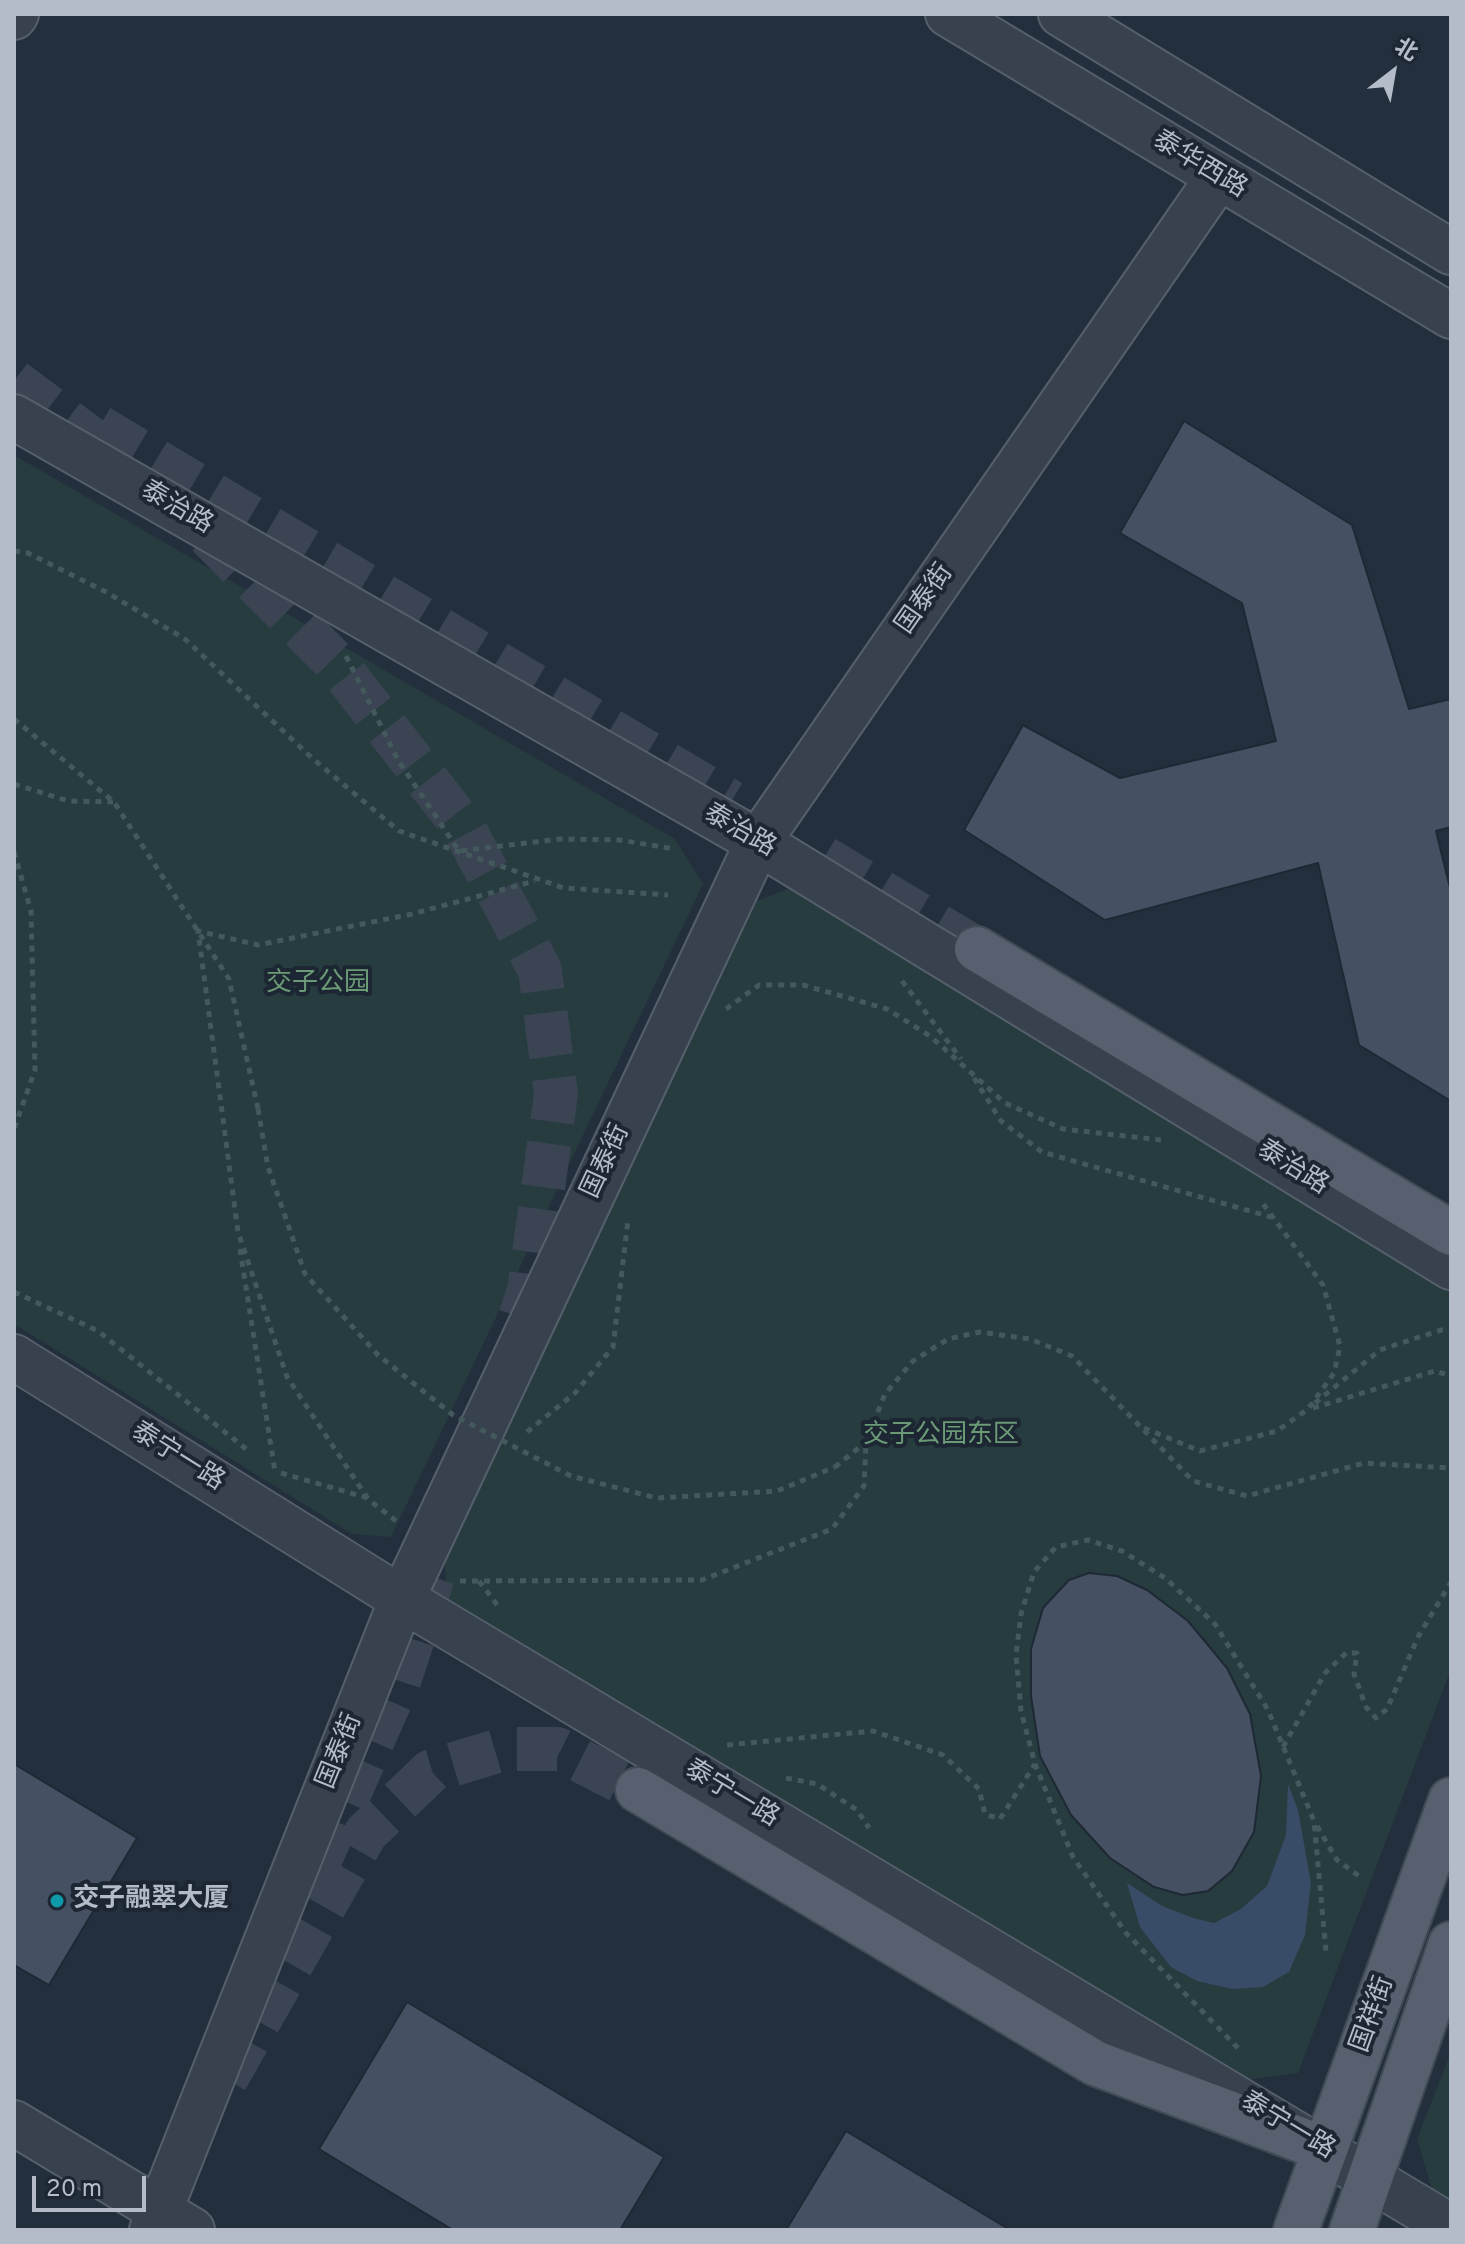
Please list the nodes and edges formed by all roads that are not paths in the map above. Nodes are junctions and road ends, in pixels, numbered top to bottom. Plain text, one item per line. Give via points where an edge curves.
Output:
1 (948, 14) edge
2 (1061, 14) edge
3 (1218, 178) junction
4 (1451, 252) edge
5 (1451, 316) edge
6 (14, 417) edge
7 (758, 842) junction
8 (977, 949) tunnel mouth
9 (1451, 1233) edge
10 (1451, 1267) edge
11 (14, 1357) edge
12 (402, 1599) junction
13 (638, 1790) tunnel mouth
14 (1451, 1800) edge
15 (1451, 1944) edge
16 (14, 2123) edge
17 (1325, 2149) junction
18 (1370, 2178) junction
19 (168, 2223) edge
20 (1451, 2227) edge
21 (1296, 2230) edge
22 (1352, 2230) edge

1 - 3 street, 泰华西路
2 - 4 street
3 - 5 street, 泰华西路
3 - 7 street, 国泰街
6 - 7 street, 泰治路
7 - 10 street, 泰治路
7 - 12 street, 国泰街
8 - 9 main road
11 - 12 street, 泰宁一路
12 - 17 street, 泰宁一路
12 - 19 street, 国泰街
13 - 17 main road via 1095,2063
14 - 17 main road, 国祥街
15 - 18 main road, 国祥街
16 - 19 street
17 - 18 street, 泰宁一路
17 - 21 main road, 国祥街
18 - 20 street, 泰宁一路
18 - 22 main road, 国祥街

